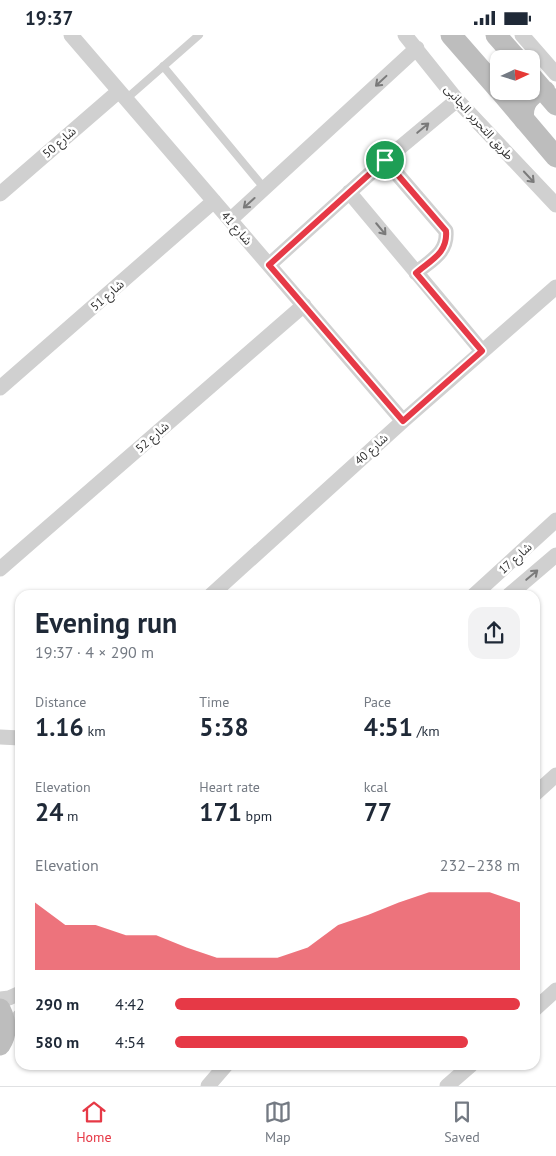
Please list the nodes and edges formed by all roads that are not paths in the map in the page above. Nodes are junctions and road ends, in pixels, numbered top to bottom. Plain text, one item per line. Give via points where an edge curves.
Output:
1 (71, 35) edge
2 (199, 35) edge
3 (406, 35) edge
4 (451, 35) edge
5 (417, 48) junction
6 (497, 50) edge
7 (163, 66) junction
8 (540, 67) edge
9 (556, 74) edge
10 (544, 91) edge
11 (122, 95) junction
12 (457, 100) junction
13 (507, 100) edge
14 (524, 119) junction
15 (556, 157) edge
16 (385, 160) junction
17 (265, 189) junction
18 (349, 192) junction
19 (0, 194) edge
20 (214, 201) junction
21 (556, 205) edge
22 (230, 220) junction
23 (269, 265) junction
24 (416, 273) junction
25 (556, 287) edge
26 (304, 305) junction
27 (482, 351) junction
28 (0, 388) edge
29 (403, 421) junction
30 (556, 521) edge
31 (556, 555) edge
32 (0, 569) edge
33 (217, 590) edge
34 (480, 590) edge
35 (514, 590) edge
36 (0, 737) edge
37 (15, 738) edge
38 (556, 775) edge
39 (540, 789) edge
40 (556, 991) edge
41 (15, 995) edge
42 (0, 999) edge
43 (540, 1005) edge
44 (0, 1009) edge
45 (15, 1023) edge
46 (2, 1040) edge
47 (222, 1070) edge
48 (465, 1070) edge
49 (208, 1086) edge
50 (447, 1086) edge

1 - 11 street, شارع 41
2 - 7 lane
3 - 5 street, طريق التحرير الجانبى
4 - 6 street
5 - 12 street, طريق التحرير الجانبى
5 -> 17 street
7 - 11 lane
7 - 17 lane
8 - 9 street
10 - 14 street via 537,91 526,101
11 - 19 street, شارع 50
11 - 20 street, شارع 41
16 -> 12 street
12 -> 21 street, طريق التحرير الجانبى
13 - 14 street
14 - 15 street
16 - 18 street
16 - 24 street via 446,231 447,241 443,250
17 -> 22 street
18 - 23 street
18 -> 24 street
20 - 22 street, شارع 41
20 - 28 street, شارع 51
22 - 23 street, شارع 41
23 - 26 street, شارع 41
24 - 27 street
25 - 27 street, شارع 40
26 - 29 street, شارع 41
26 - 32 street, شارع 52
27 - 29 street, شارع 40
29 - 33 street, شارع 40
30 - 34 street, شارع 17
35 -> 31 street, شارع 17
36 - 37 street
38 - 39 street
40 - 43 street
41 - 42 street
44 - 46 street via 6,1025
45 - 46 street
47 - 49 street
48 - 50 street

